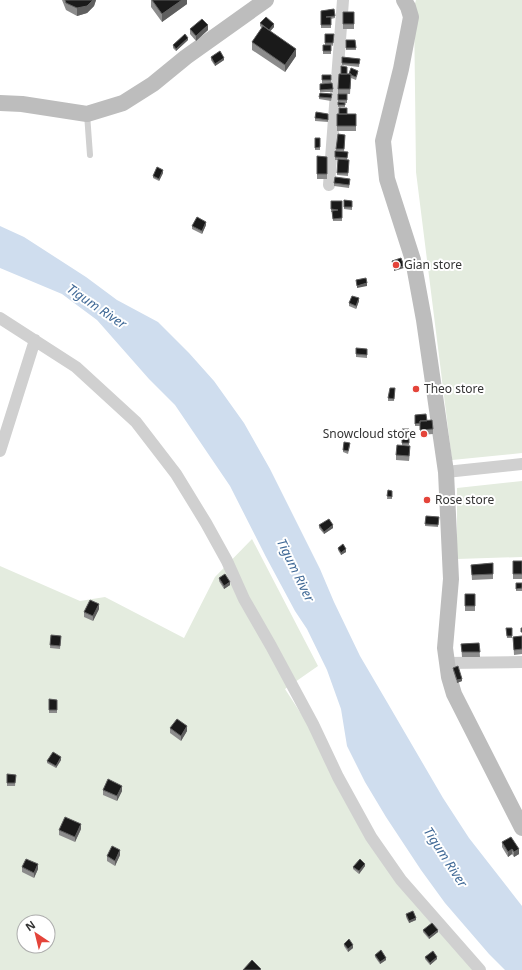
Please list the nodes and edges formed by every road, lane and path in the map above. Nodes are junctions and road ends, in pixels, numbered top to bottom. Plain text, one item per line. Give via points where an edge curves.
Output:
1 (266, 0) edge
2 (343, 0) edge
3 (404, 0) edge
4 (0, 103) edge
5 (87, 114) junction
6 (90, 155) dead end
7 (329, 185) dead end
8 (0, 318) edge
9 (35, 340) junction
10 (0, 452) edge
11 (522, 464) edge
12 (446, 472) junction
13 (522, 662) edge
14 (446, 663) junction
15 (522, 828) edge
16 (480, 970) edge

1 - 5 street via 123,103
2 - 7 street
3 - 12 street via 411,17 383,141 387,180 413,260
4 - 5 street
5 - 6 lane
8 - 9 street
9 - 10 street
9 - 16 street via 76,367 136,422 176,474 227,561 244,599 313,724 371,837 401,880
11 - 12 street
12 - 14 street via 451,579
13 - 14 street
14 - 15 street via 454,694

